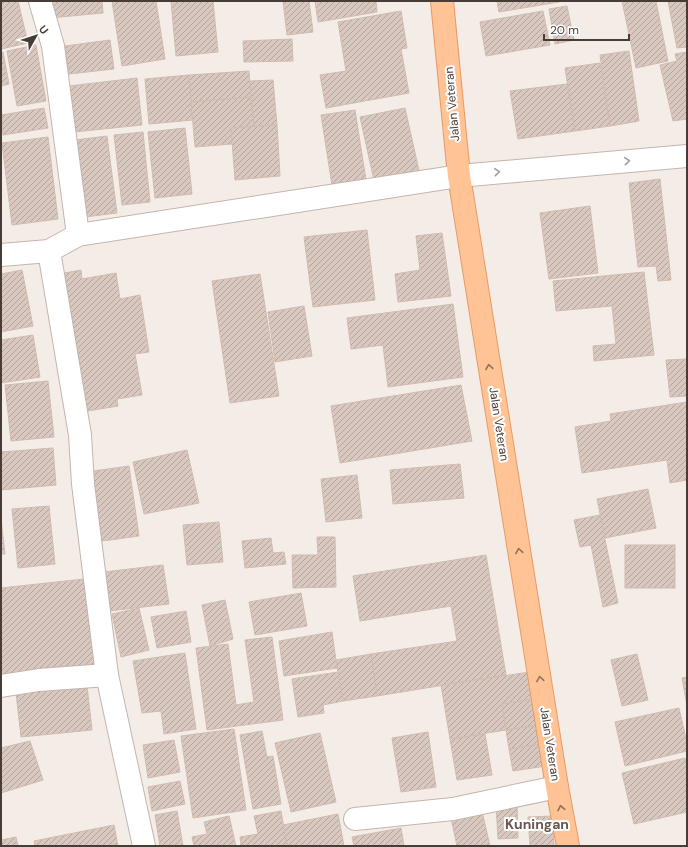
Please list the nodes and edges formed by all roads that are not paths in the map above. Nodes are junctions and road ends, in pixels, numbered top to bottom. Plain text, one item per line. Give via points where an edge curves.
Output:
1 (40, 1) edge
2 (442, 1) edge
3 (687, 156) edge
4 (459, 176) junction
5 (78, 235) junction
6 (49, 251) junction
7 (1, 255) edge
8 (107, 675) junction
9 (1, 686) edge
10 (557, 787) junction
11 (355, 819) dead end
12 (144, 846) edge
13 (568, 846) edge

1 - 5 street via 53,46
2 - 4 main road, Jalan Veteran
4 -> 3 street
4 - 5 street
10 -> 4 main road, Jalan Veteran
5 - 6 street
6 - 7 street
6 - 8 street via 80,435 83,484
8 - 9 street via 39,680
8 - 12 street
10 - 11 street via 453,809
13 -> 10 main road, Jalan Veteran

